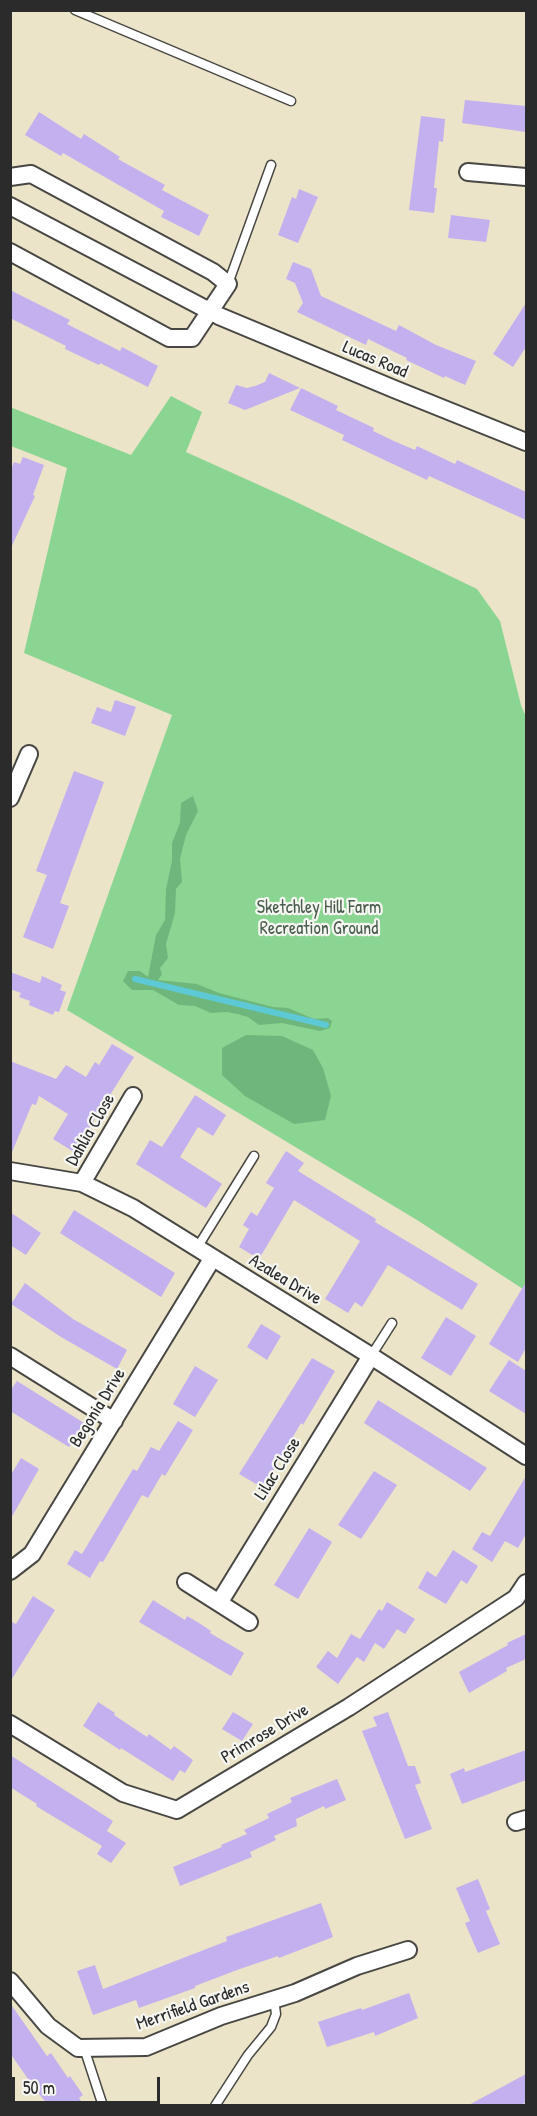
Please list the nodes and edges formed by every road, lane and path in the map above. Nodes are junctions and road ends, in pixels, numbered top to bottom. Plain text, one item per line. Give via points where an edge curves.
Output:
1 (75, 10) edge
2 (291, 101) dead end
3 (271, 165) dead end
4 (468, 172) dead end
5 (10, 177) edge
6 (526, 177) edge
7 (10, 206) edge
8 (10, 252) edge
9 (228, 284) junction
10 (210, 310) junction
11 (526, 442) edge
12 (28, 754) dead end
13 (12, 788) edge
14 (133, 1096) dead end
15 (254, 1156) dead end
16 (10, 1171) edge
17 (82, 1183) junction
18 (197, 1248) junction
19 (212, 1259) junction
20 (392, 1323) dead end
21 (10, 1356) edge
22 (371, 1356) junction
23 (114, 1420) junction
24 (526, 1456) edge
25 (10, 1571) edge
26 (186, 1582) dead end
27 (526, 1583) edge
28 (219, 1603) junction
29 (249, 1622) dead end
30 (10, 1724) edge
31 (408, 1950) dead end
32 (10, 1981) edge
33 (274, 1999) junction
34 (84, 2048) junction
35 (103, 2106) edge
36 (215, 2106) edge

1 - 2 lane
3 - 9 lane
4 - 6 street
5 - 9 street via 31,174 213,272
7 - 10 street, Lucas Road
8 - 10 street via 168,338 192,338
9 - 10 street
10 - 11 street, Lucas Road
12 - 13 street
14 - 17 street, Dahlia Close
15 - 18 lane
16 - 17 street, Azalea Drive
17 - 18 street, Azalea Drive via 133,1208
18 - 19 street, Azalea Drive
19 - 22 street, Azalea Drive
19 - 23 street, Begonia Drive
20 - 22 lane
21 - 23 street
22 - 24 street, Azalea Drive
22 - 28 street, Lilac Close
23 - 25 street, Begonia Drive via 32,1554
26 - 28 street
27 - 30 street, Primrose Drive via 516,1598 368,1695 177,1810 123,1793
28 - 29 street
31 - 33 street, Merrifield Gardens
32 - 34 street via 48,2026 78,2048
33 - 34 street, Merrifield Gardens via 146,2047
33 - 36 lane via 276,2014 272,2027 248,2055
34 - 35 lane

